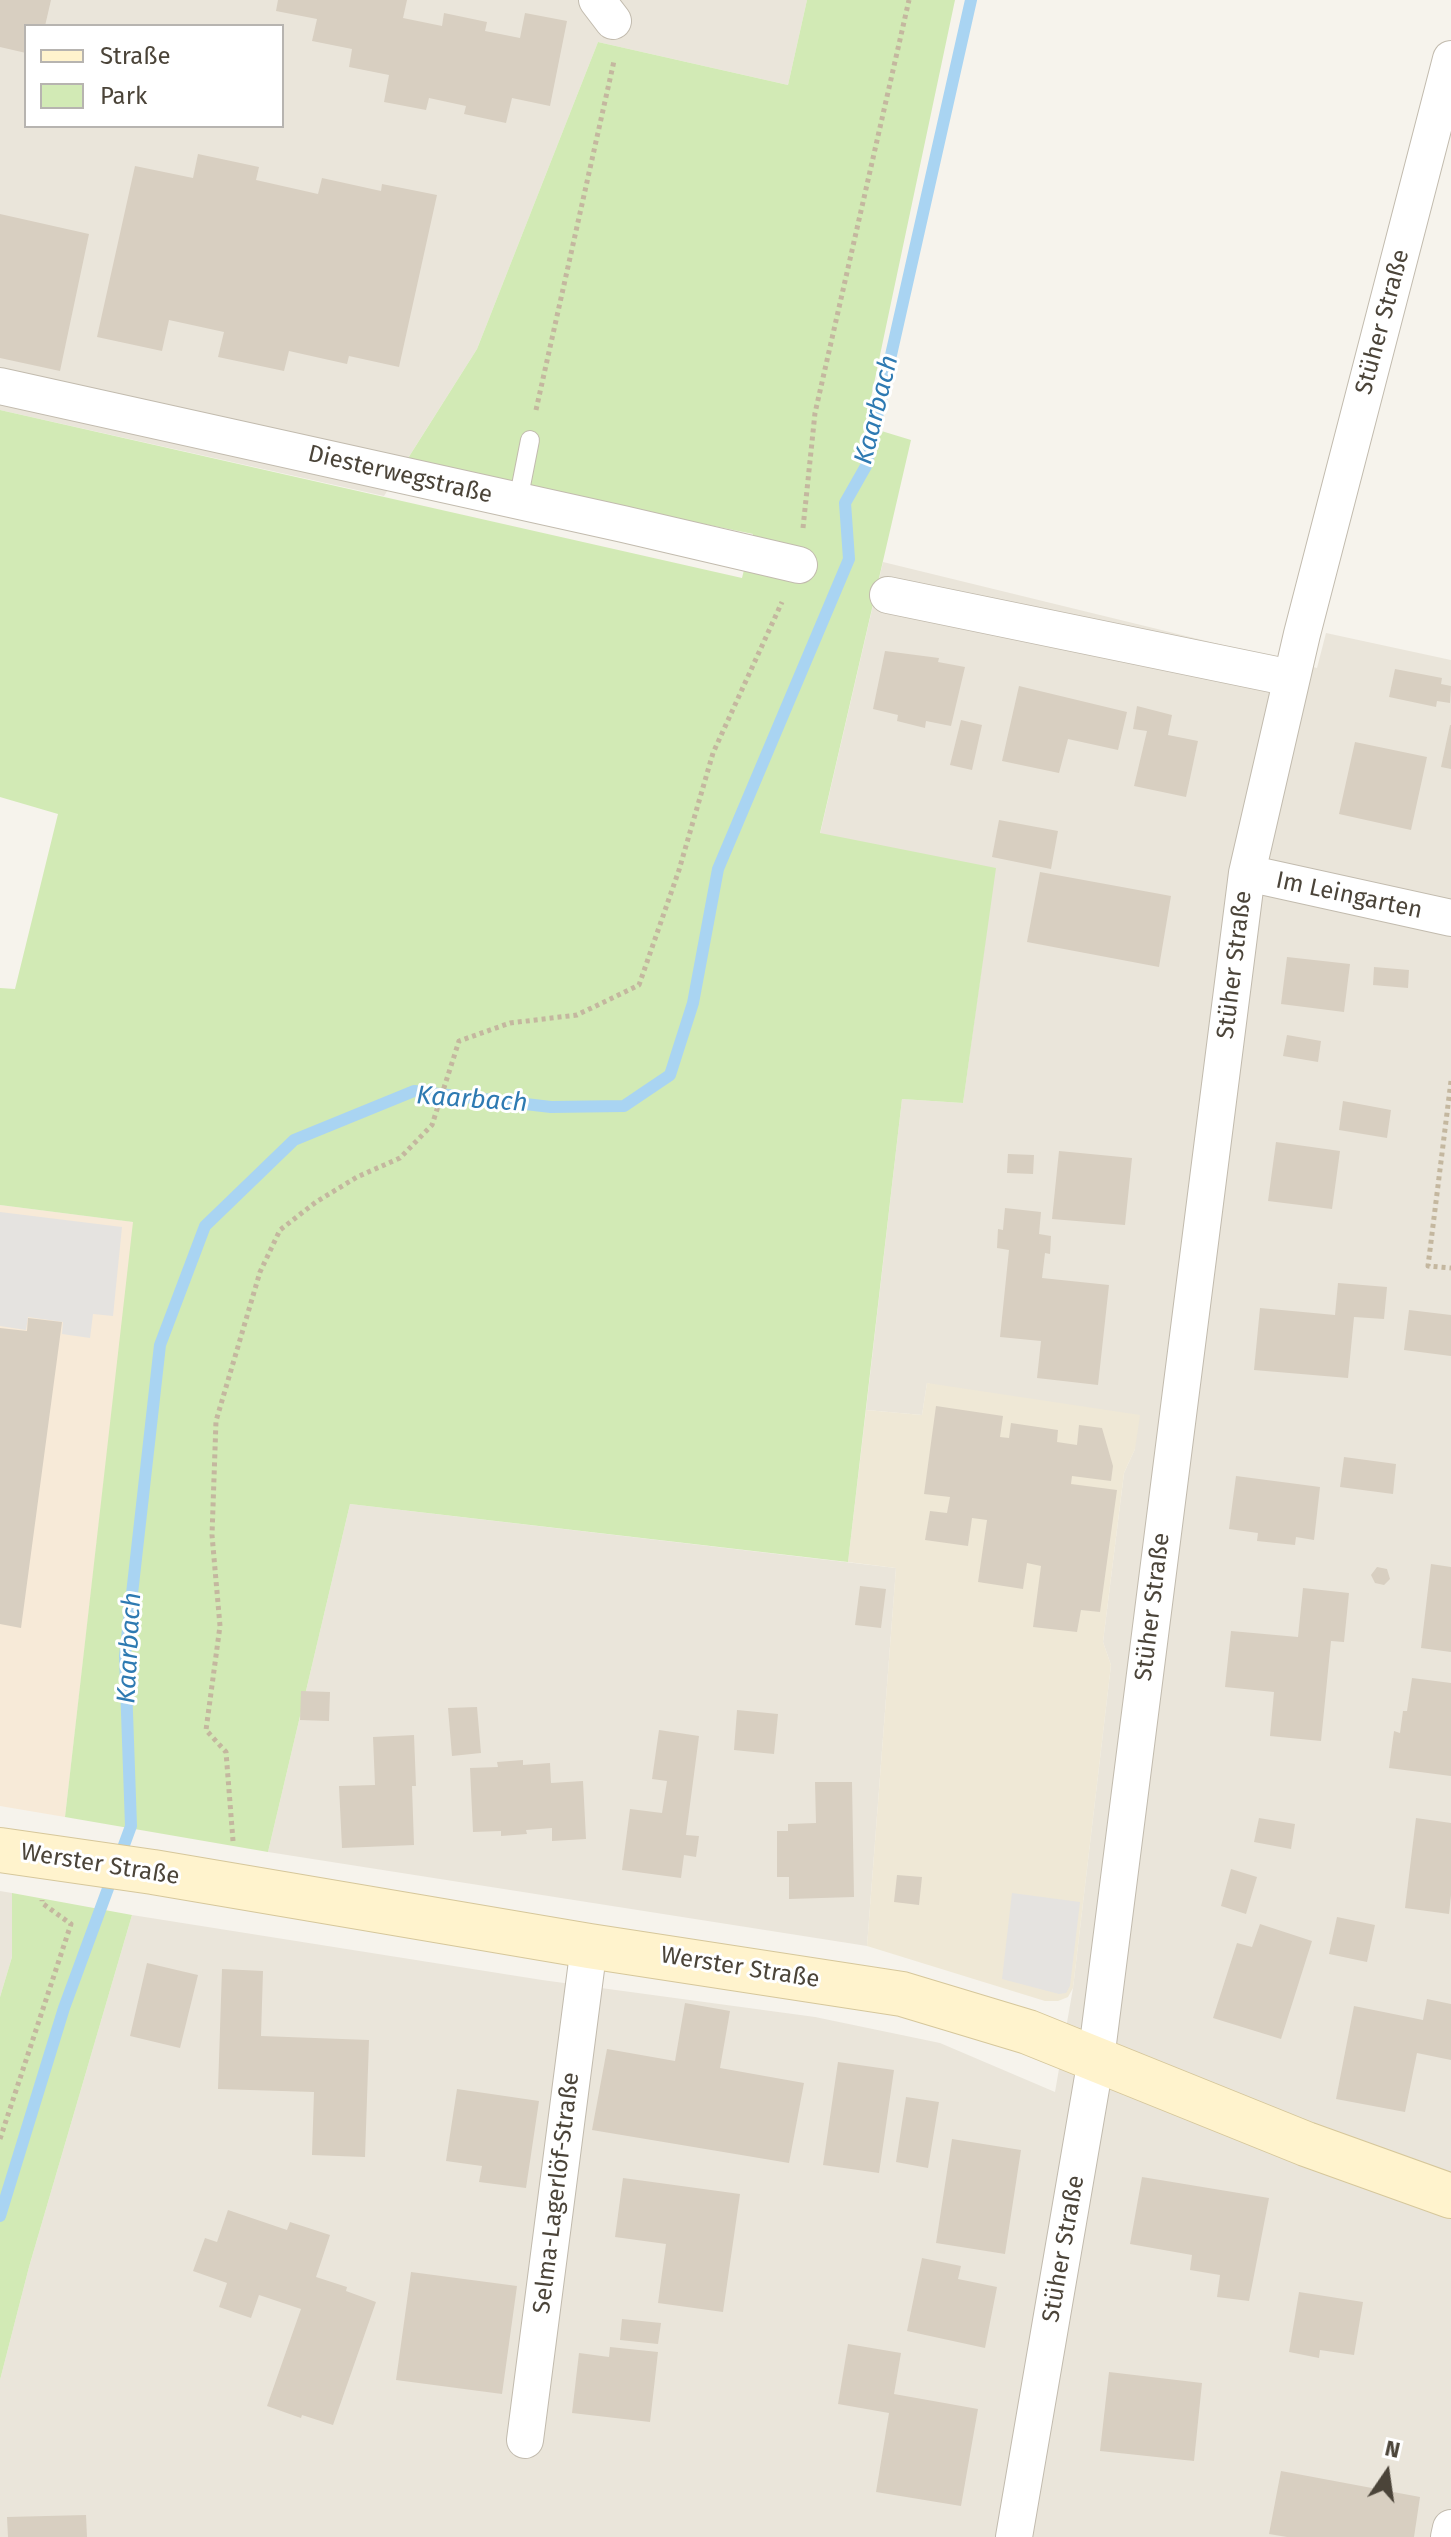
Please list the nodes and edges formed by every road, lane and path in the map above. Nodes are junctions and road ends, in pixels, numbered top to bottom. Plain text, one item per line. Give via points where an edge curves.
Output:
1 (605, 10) edge
2 (1451, 59) edge
3 (0, 386) edge
4 (530, 440) joint
5 (518, 501) junction
6 (799, 565) dead end
7 (888, 595) dead end
8 (1291, 678) junction
9 (1247, 873) junction
10 (1451, 918) edge
11 (450, 1065) dead end
12 (1451, 1081) edge
13 (1451, 1268) edge
14 (233, 1842) dead end
15 (0, 1850) edge
16 (58, 1859) junction
17 (589, 1946) junction
18 (1096, 2059) junction
19 (0, 2139) edge
20 (1451, 2196) edge
21 (525, 2440) dead end
22 (1451, 2528) edge
23 (1014, 2537) edge
24 (1449, 2537) edge

1 - 4 path via 618,41
2 - 8 street, Stüher Straße
3 - 5 street, Diesterwegstraße
4 - 5 lane
5 - 6 street, Diesterwegstraße
7 - 8 street
8 - 9 street, Stüher Straße
9 - 10 street, Im Leingarten
9 - 18 street, Stüher Straße
11 - 14 path via 432,1125 400,1158 357,1177 280,1230 260,1272 216,1421 212,1535 220,1626 206,1730 226,1752
12 - 13 path via 1428,1266
15 - 16 main road, Werster Straße
16 - 17 main road, Werster Straße
16 - 19 path via 42,1903 71,1924
17 - 18 main road, Werster Straße via 902,1994
17 - 21 street, Selma-Lagerlöf-Straße
18 - 20 main road, Werster Straße
18 - 23 street, Stüher Straße
22 - 24 street

